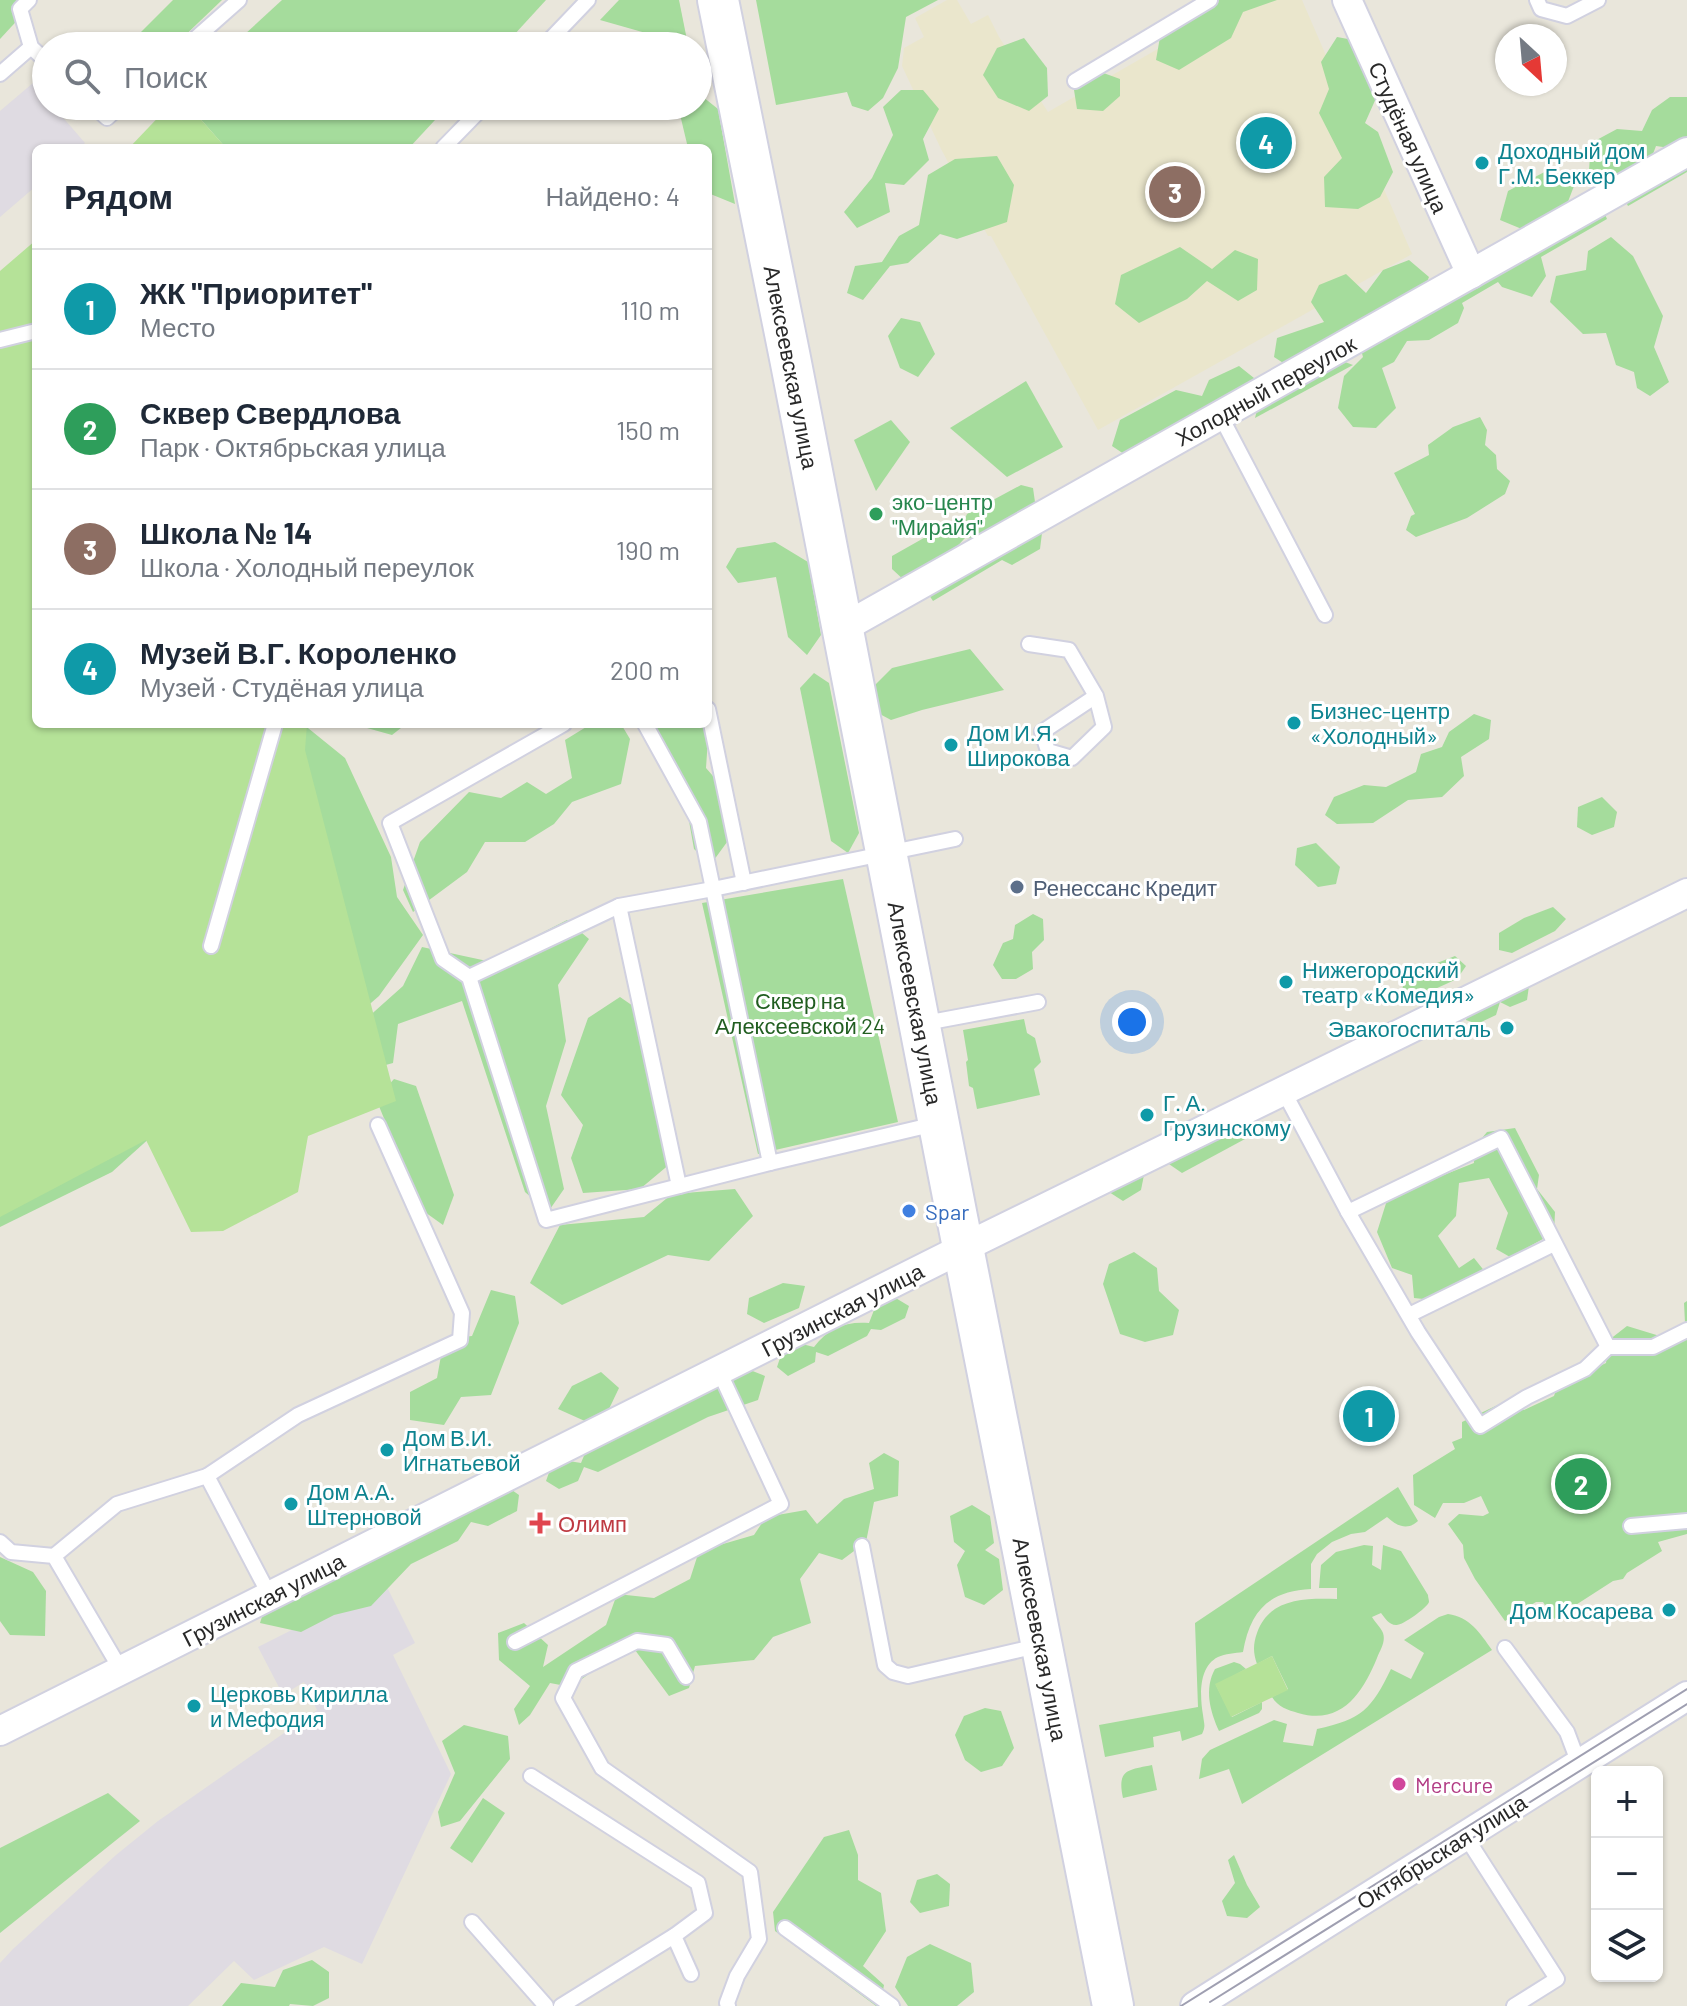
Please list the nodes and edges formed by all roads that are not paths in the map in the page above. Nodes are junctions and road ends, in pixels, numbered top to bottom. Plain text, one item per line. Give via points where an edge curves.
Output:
1 (29, 0) edge
2 (239, 0) edge
3 (588, 0) edge
4 (718, 0) edge
5 (1210, 0) edge
6 (1347, 0) edge
7 (1537, 0) edge
8 (1598, 0) edge
9 (203, 32) edge
10 (557, 32) edge
11 (31, 47) joint
12 (0, 74) edge
13 (1075, 81) dead end
14 (470, 120) edge
15 (447, 144) edge
16 (1687, 152) edge
17 (1471, 274) junction
18 (32, 332) edge
19 (0, 340) edge
20 (1220, 415) junction
21 (1325, 615) dead end
22 (843, 628) junction
23 (1029, 644) dead end
24 (1096, 696) junction
25 (274, 728) edge
26 (557, 728) edge
27 (647, 728) edge
28 (712, 728) edge
29 (955, 839) dead end
30 (887, 853) junction
31 (744, 883) junction
32 (713, 889) junction
33 (1687, 893) edge
34 (619, 906) junction
35 (211, 946) dead end
36 (469, 977) junction
37 (1038, 1002) dead end
38 (920, 1024) junction
39 (1284, 1092) junction
40 (939, 1123) junction
41 (378, 1125) dead end
42 (770, 1163) junction
43 (679, 1186) junction
44 (1348, 1212) junction
45 (1554, 1244) junction
46 (963, 1248) junction
47 (1409, 1315) junction
48 (1687, 1330) edge
49 (1608, 1347) junction
50 (719, 1371) junction
51 (207, 1476) junction
52 (1687, 1521) edge
53 (1631, 1526) dead end
54 (0, 1542) edge
55 (862, 1546) dead end
56 (54, 1556) junction
57 (270, 1596) junction
58 (515, 1642) dead end
59 (1042, 1645) junction
60 (1505, 1648) dead end
61 (121, 1670) junction
62 (686, 1677) dead end
63 (1687, 1696) edge
64 (0, 1731) edge
65 (1579, 1764) junction
66 (531, 1776) dead end
67 (1466, 1837) junction
68 (472, 1922) dead end
69 (785, 1928) dead end
70 (674, 1936) junction
71 (691, 1974) dead end
72 (546, 2006) edge
73 (561, 2006) edge
74 (728, 2006) edge
75 (892, 2006) edge
76 (1113, 2006) edge
77 (1195, 2006) edge
78 (1514, 2006) edge

1 - 11 lane via 20,9
2 - 9 lane
3 - 10 lane
4 - 22 street, Алексеевская улица
5 - 13 lane
6 - 17 street, Студёная улица
7 - 8 lane via 1541,9 1567,16
11 - 12 lane
14 - 15 lane
16 - 17 street, Холодный переулок
17 - 20 street, Холодный переулок
18 - 19 lane
20 - 21 lane
20 - 22 street, Холодный переулок
22 - 30 street, Алексеевская улица
23 - 24 lane via 1069,650
24 - 24 lane via 1104,727 1072,758 1048,751 1042,732
25 - 35 lane
26 - 36 lane via 390,823 443,959
27 - 32 lane via 699,822
28 - 31 lane
29 - 30 lane
30 - 31 lane
30 - 38 street, Алексеевская улица
31 - 32 lane
32 - 34 lane
32 - 42 lane
33 - 39 street, Грузинская улица
34 - 36 lane
34 - 43 lane
36 - 43 lane via 546,1220
37 - 38 lane
38 - 40 street, Алексеевская улица
39 - 44 lane
39 - 46 street, Грузинская улица
40 - 42 lane
40 - 46 street, Алексеевская улица
41 - 51 lane via 462,1313 460,1340 298,1415
42 - 43 lane
44 - 45 lane via 1501,1138
44 - 47 lane
45 - 47 lane
45 - 49 lane
46 - 50 street, Грузинская улица
46 - 59 street, Алексеевская улица
47 - 49 lane via 1480,1426 1585,1369
48 - 49 lane via 1653,1347
50 - 57 street, Грузинская улица
50 - 58 lane via 781,1504
51 - 56 lane via 117,1504
51 - 57 lane
52 - 53 lane
54 - 56 lane via 11,1552
55 - 59 lane via 885,1665 893,1672 908,1676
56 - 61 lane
57 - 61 street, Грузинская улица
59 - 76 street, Алексеевская улица
60 - 65 lane via 1567,1732
61 - 64 street, Грузинская улица
62 - 74 lane via 667,1645 637,1641 576,1671 563,1698 602,1768 750,1872 759,1939 737,1976
63 - 65 street, Октябрьская улица
65 - 67 street, Октябрьская улица
66 - 70 lane via 698,1883 705,1913
67 - 77 street, Октябрьская улица
67 - 78 lane via 1557,1979
68 - 72 lane
69 - 75 lane
70 - 71 lane
70 - 73 lane

